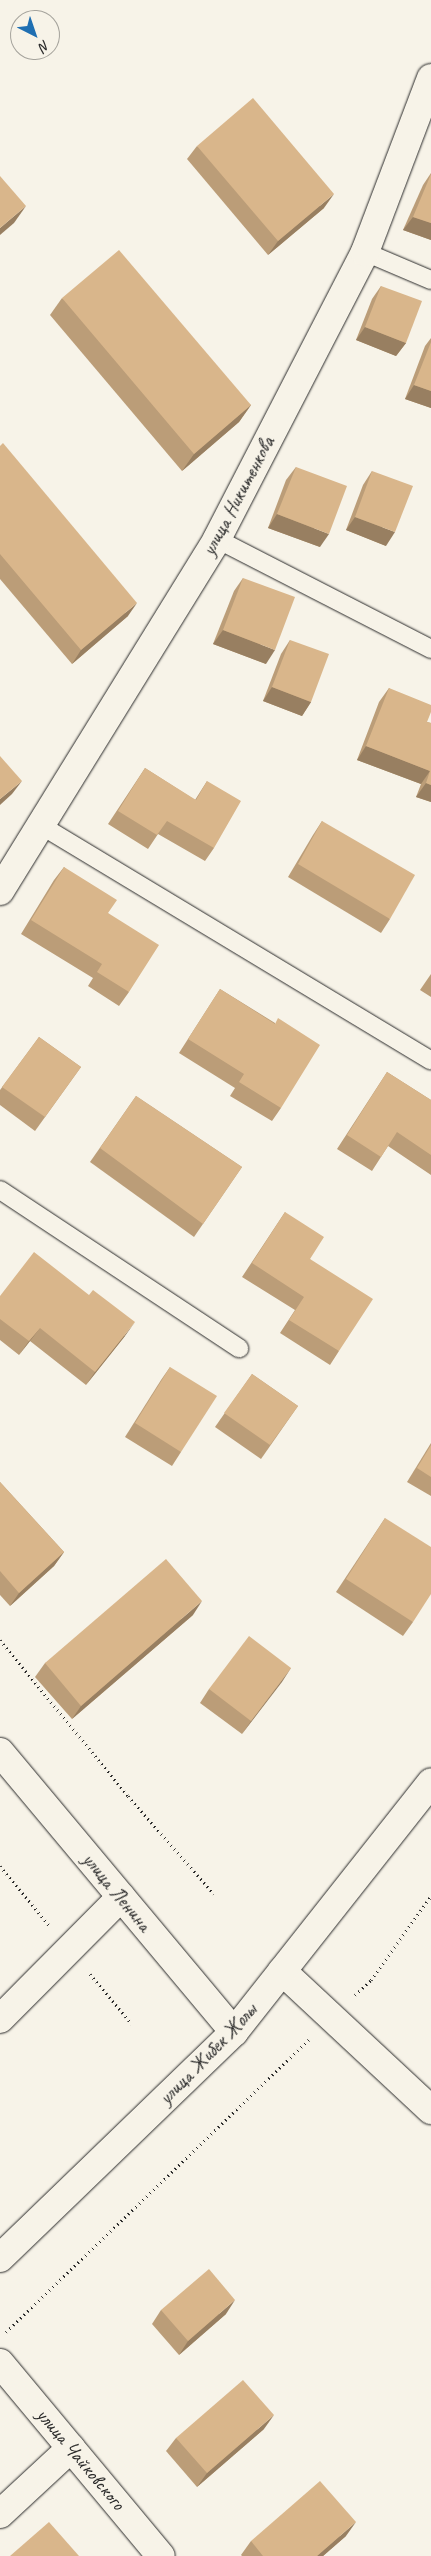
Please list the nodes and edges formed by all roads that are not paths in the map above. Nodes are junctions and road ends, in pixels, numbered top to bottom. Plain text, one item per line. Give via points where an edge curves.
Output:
1 (431, 78) edge
2 (365, 252) junction
3 (431, 280) edge
4 (217, 539) junction
5 (431, 649) edge
6 (42, 826) junction
7 (0, 891) edge
8 (431, 1061) edge
9 (0, 1190) edge
10 (239, 1348) dead end
11 (0, 1752) edge
12 (431, 1783) edge
13 (122, 1897) junction
14 (282, 1971) junction
15 (0, 2019) edge
16 (234, 2032) junction
17 (431, 2110) edge
18 (0, 2258) edge
19 (0, 2363) edge
20 (71, 2448) junction
21 (0, 2514) edge
22 (161, 2556) edge

1 - 2 street, улица Никитенкова
2 - 3 lane
2 - 4 street, улица Никитенкова
4 - 5 lane
4 - 6 street, улица Никитенкова
6 - 7 street, улица Никитенкова
6 - 8 lane
9 - 10 lane
11 - 13 street, улица Ленина
12 - 14 street, улица Жибек Жолы
13 - 15 street
13 - 16 street, улица Ленина
14 - 16 street, улица Жибек Жолы
14 - 17 street
16 - 18 street, улица Жибек Жолы
19 - 20 street, улица Чайковского
20 - 21 street
20 - 22 street, улица Чайковского

